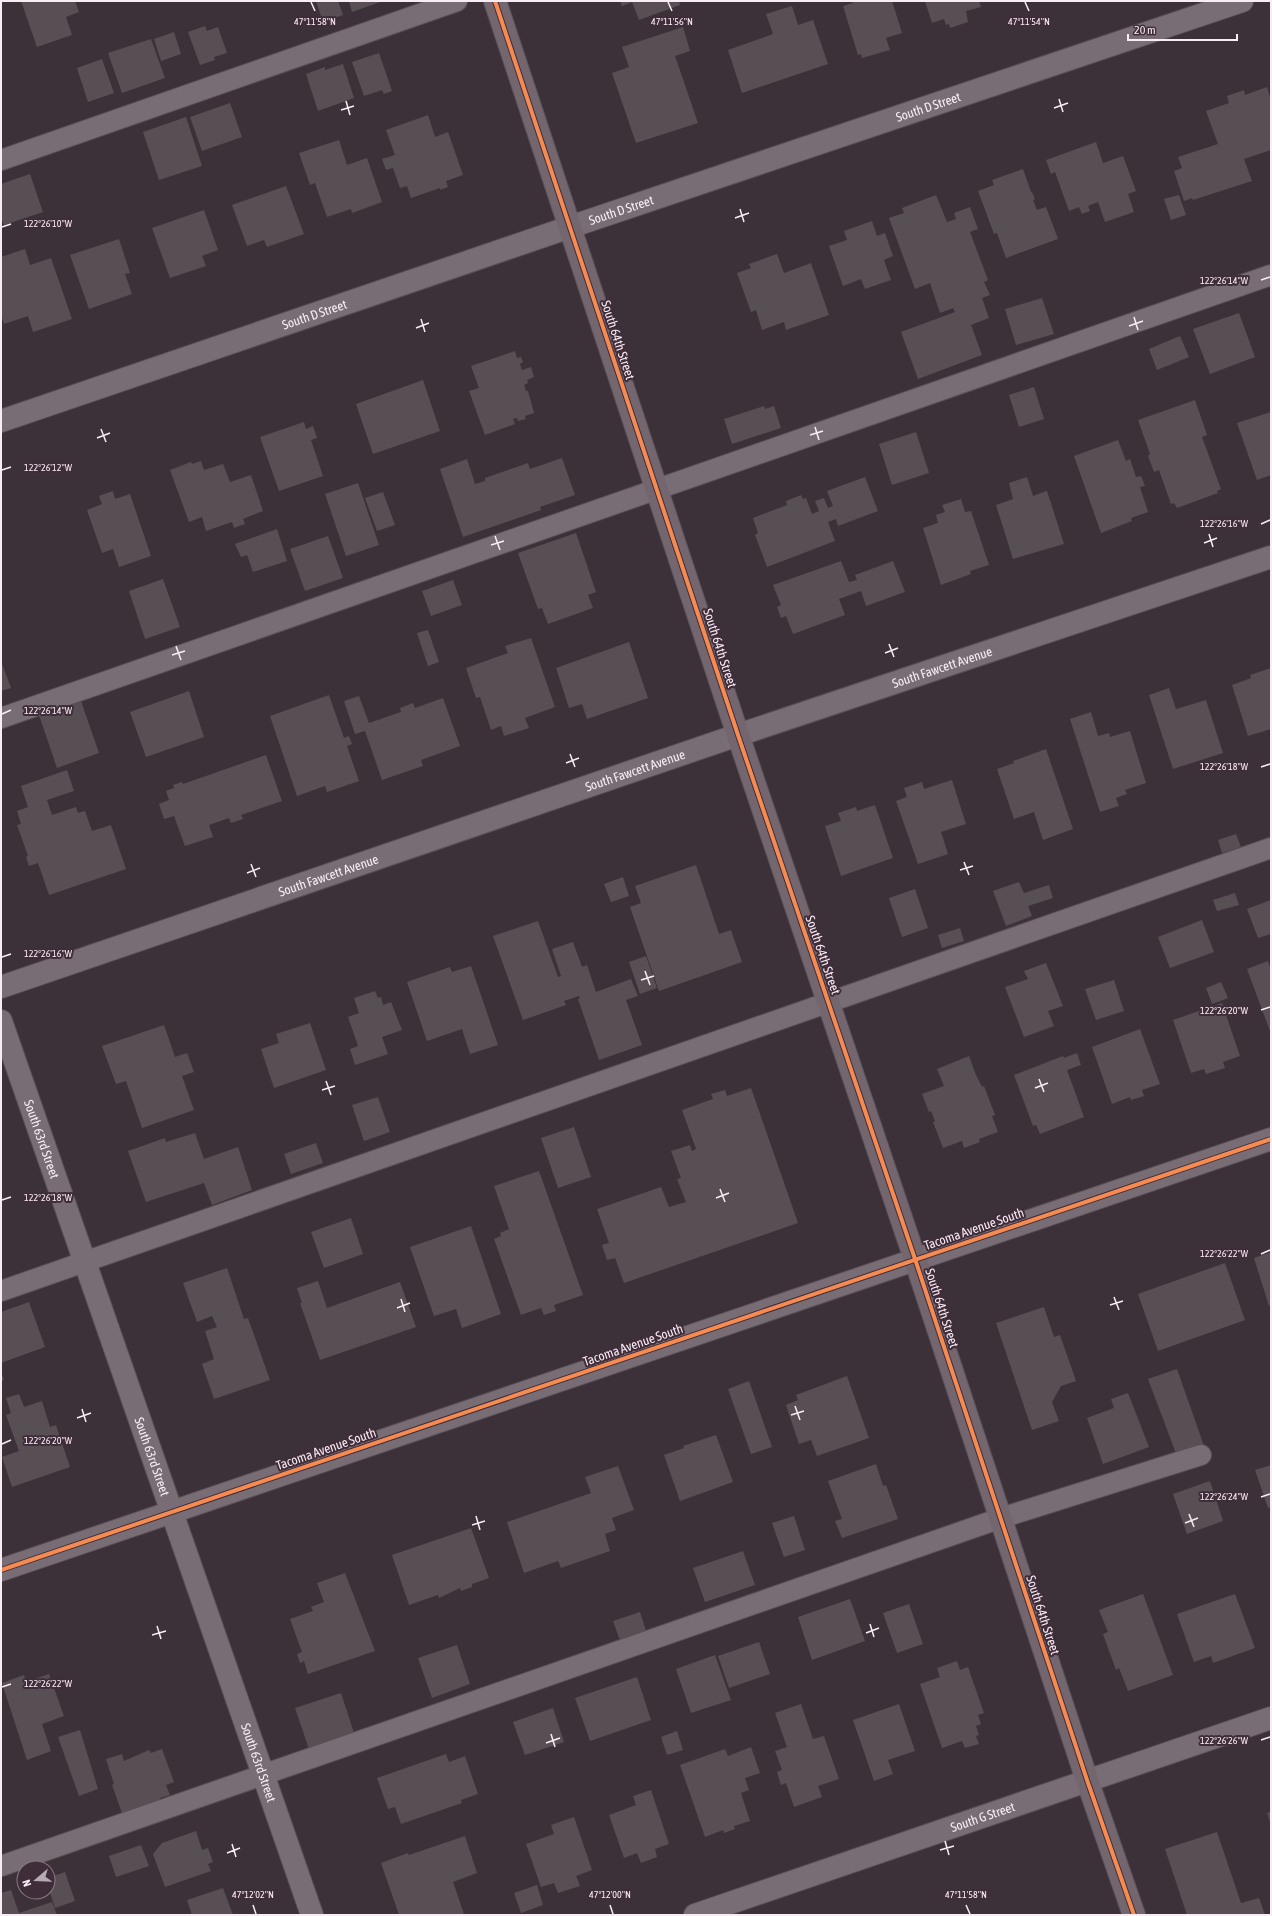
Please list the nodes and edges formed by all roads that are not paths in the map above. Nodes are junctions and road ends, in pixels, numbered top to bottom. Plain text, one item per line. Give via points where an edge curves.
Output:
1 (457, 1) edge
2 (495, 1) edge
3 (1242, 1) edge
4 (1, 160) edge
5 (570, 227) junction
6 (1271, 275) edge
7 (1, 421) edge
8 (657, 489) junction
9 (1271, 557) edge
10 (1, 718) edge
11 (738, 735) junction
12 (1271, 848) edge
13 (1, 987) edge
14 (828, 1002) junction
15 (1, 1021) edge
16 (1271, 1139) edge
17 (916, 1259) junction
18 (85, 1261) junction
19 (1, 1291) edge
20 (1201, 1455) dead end
21 (172, 1512) junction
22 (1001, 1518) junction
23 (1, 1570) edge
24 (1271, 1718) edge
25 (263, 1775) junction
26 (1087, 1780) junction
27 (1, 1866) edge
28 (312, 1915) edge
29 (695, 1915) edge
30 (1134, 1915) edge

1 - 4 lane
2 - 5 street, South 64th Street
3 - 5 street, South D Street
5 - 7 street, South D Street
5 - 8 street, South 64th Street
6 - 8 lane
8 - 10 lane
8 - 11 street, South 64th Street
9 - 11 street, South Fawcett Avenue
11 - 13 street, South Fawcett Avenue
11 - 14 street, South 64th Street
12 - 14 lane
14 - 17 street, South 64th Street
14 - 18 lane
15 - 18 street, South 63rd Street
16 - 17 street, Tacoma Avenue South
17 - 21 street, Tacoma Avenue South
17 - 22 street, South 64th Street
18 - 19 lane
18 - 21 street, South 63rd Street
20 - 22 lane
21 - 23 street, Tacoma Avenue South
21 - 25 street, South 63rd Street
22 - 25 lane
22 - 26 street, South 64th Street
24 - 26 street, South G Street
25 - 27 lane
25 - 28 street, South 63rd Street
26 - 29 street, South G Street
26 - 30 street, South 64th Street

